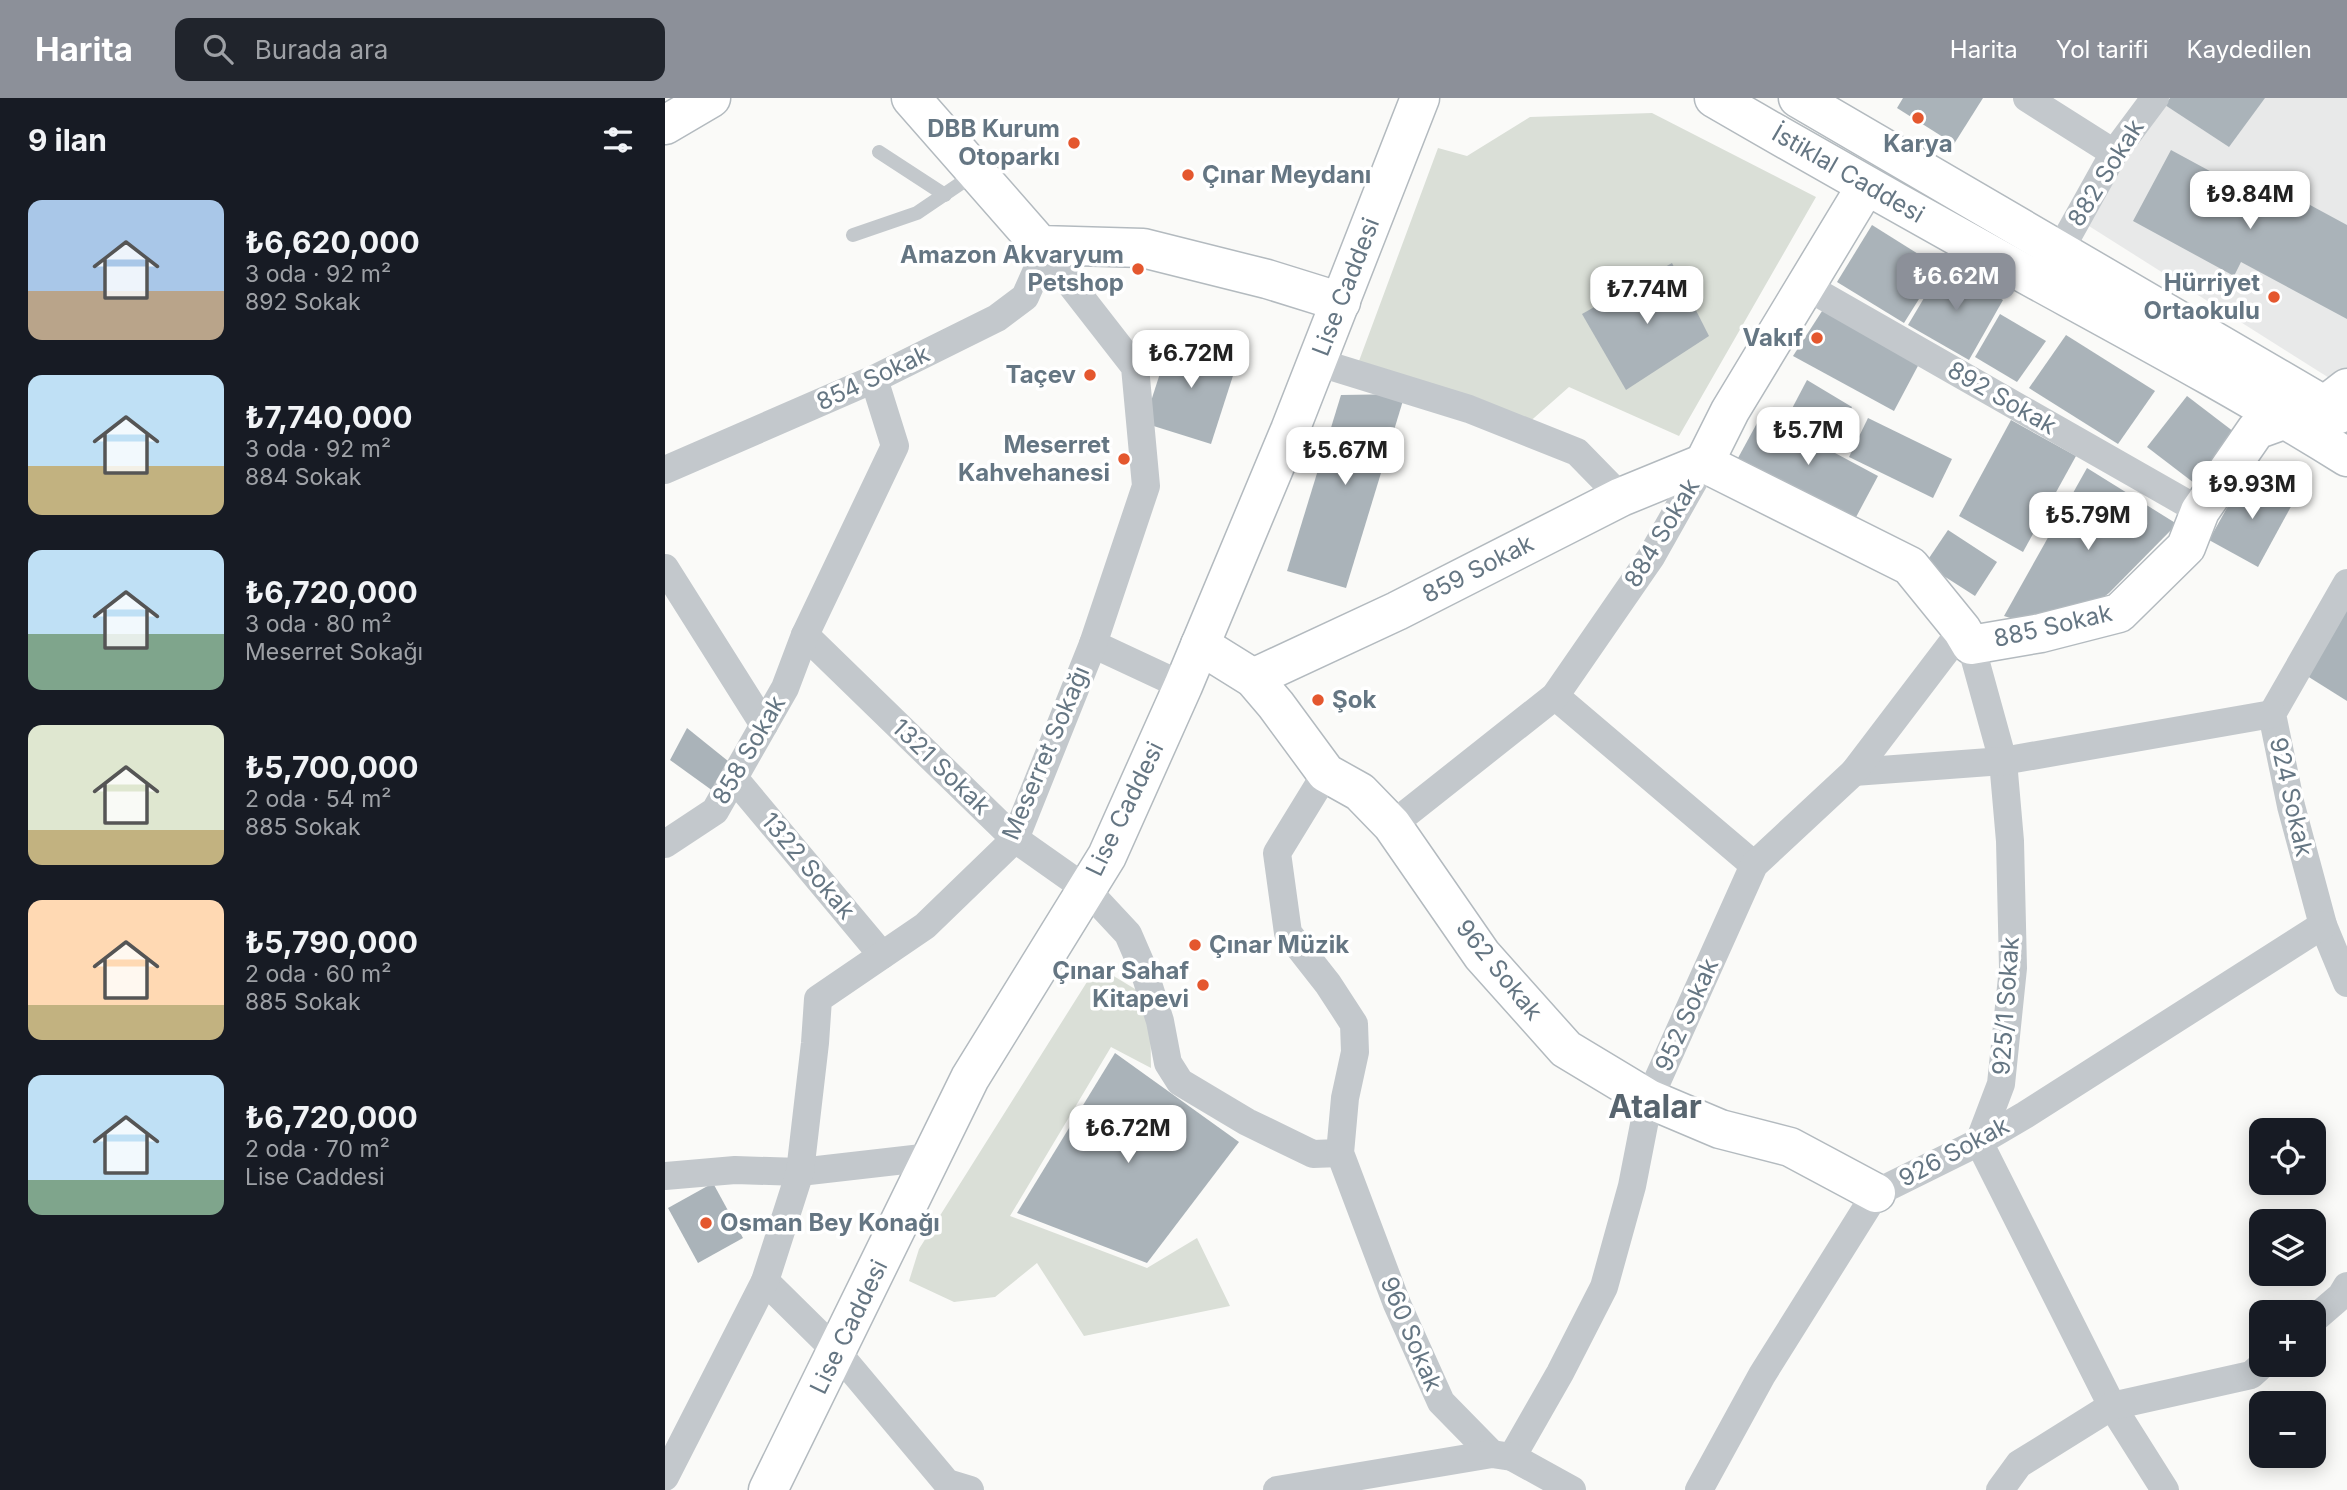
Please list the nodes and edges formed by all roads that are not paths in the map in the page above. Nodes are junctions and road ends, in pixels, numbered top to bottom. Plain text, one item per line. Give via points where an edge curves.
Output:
1 (711, 98) edge
2 (911, 98) edge
3 (1420, 98) edge
4 (1714, 98) edge
5 (1798, 98) edge
6 (2027, 98) edge
7 (2155, 98) edge
8 (665, 125) edge
9 (879, 152) dead end
10 (2114, 153) junction
11 (976, 173) junction
12 (1866, 186) junction
13 (945, 195) junction
14 (853, 235) dead end
15 (1040, 245) junction
16 (2060, 250) junction
17 (2043, 283) junction
18 (1804, 285) junction
19 (1341, 302) junction
20 (1317, 362) junction
21 (874, 379) junction
22 (2340, 404) edge
23 (2285, 419) junction
24 (2347, 457) edge
25 (1704, 463) junction
26 (665, 470) edge
27 (1621, 497) junction
28 (2200, 512) junction
29 (665, 568) edge
30 (2347, 583) edge
31 (805, 635) junction
32 (1966, 638) junction
33 (1093, 644) junction
34 (1200, 645) junction
35 (1253, 678) junction
36 (1184, 685) junction
37 (1555, 696) junction
38 (2272, 714) junction
39 (764, 724) junction
40 (2003, 761) junction
41 (1854, 772) junction
42 (1326, 773) junction
43 (734, 778) junction
44 (1392, 825) junction
45 (1015, 839) junction
46 (665, 844) edge
47 (1754, 865) junction
48 (1086, 889) junction
49 (2323, 925) junction
50 (882, 955) junction
51 (2347, 983) edge
52 (1649, 1099) junction
53 (1979, 1142) junction
54 (1340, 1153) junction
55 (931, 1157) junction
56 (800, 1172) junction
57 (665, 1176) edge
58 (1877, 1193) junction
59 (765, 1281) junction
60 (2347, 1286) edge
61 (2326, 1309) edge
62 (837, 1352) junction
63 (2249, 1375) edge
64 (2112, 1406) junction
65 (1502, 1456) junction
66 (665, 1478) edge
67 (954, 1488) edge
68 (768, 1490) edge
69 (1277, 1490) edge
70 (1571, 1490) edge
71 (1699, 1490) edge
72 (2000, 1490) edge
73 (2165, 1490) edge

1 - 8 main road
2 - 11 main road
3 - 19 main road, Lise Caddesi
4 - 12 main road, İstiklal Caddesi
5 - 16 main road, İstiklal Caddesi
6 - 10 street
7 - 10 street, 882 Sokak
9 - 13 lane
10 - 16 street, 882 Sokak
11 - 13 lane
11 - 15 main road
12 - 17 main road, İstiklal Caddesi
12 - 18 main road, 884 Sokak
13 - 14 lane via 917,213
15 - 19 main road via 1143,248
15 - 21 street, 854 Sokak via 1037,270 1025,297 997,318
15 - 33 street, Meserret Sokağı via 1135,367 1146,486
16 - 17 main road
16 - 22 main road, İstiklal Caddesi
17 - 23 main road, İstiklal Caddesi
18 - 25 main road, 884 Sokak
18 - 28 street, 892 Sokak
19 - 20 main road, Lise Caddesi
20 - 27 street via 1469,409 1577,452
20 - 34 main road, Lise Caddesi
21 - 26 street, 854 Sokak
21 - 31 street, 858 Sokak via 895,446
22 - 23 main road, 885 Sokak
23 - 24 main road, İstiklal Caddesi
23 - 28 main road, 885 Sokak via 2256,430
25 - 27 main road, 859 Sokak
25 - 32 main road, 885 Sokak via 1910,566
25 - 37 street, 884 Sokak via 1651,557
27 - 35 main road, 859 Sokak
28 - 32 main road, 885 Sokak via 2186,547 2119,613 2041,634
29 - 39 street
30 - 38 street, 924 Sokak
31 - 39 street, 858 Sokak via 785,688
31 - 45 street, 1321 Sokak
32 - 40 street, 925/1 Sokak
32 - 41 street, 952 Sokak
33 - 36 street
33 - 45 street, Meserret Sokağı
34 - 35 main road, 962 Sokak
34 - 36 main road, Lise Caddesi
35 - 42 main road, 962 Sokak
36 - 48 main road, Lise Caddesi via 1107,856
37 - 44 street, 884 Sokak
37 - 47 street
38 - 40 street
38 - 49 street, 924 Sokak
39 - 43 street, 858 Sokak
40 - 41 street
40 - 53 street, 925/1 Sokak via 2013,968 2001,1084
41 - 47 street, 952 Sokak
42 - 44 main road, 962 Sokak via 1360,792
42 - 54 street via 1277,853 1289,933 1354,1024 1355,1052
43 - 46 street, 858 Sokak via 715,811
43 - 50 street, 1322 Sokak
44 - 52 main road, 962 Sokak via 1482,955 1566,1049
45 - 48 street, 1321 Sokak
45 - 50 street, Meserret Sokağı via 925,926
47 - 52 street, 952 Sokak
48 - 54 street, 1321 Sokak via 1128,934 1160,1021 1168,1063 1179,1083 1313,1154
48 - 55 main road, Lise Caddesi via 970,1078
49 - 51 street, 924 Sokak
49 - 53 street, 926 Sokak
50 - 56 street, Meserret Sokağı via 818,999
52 - 58 main road, 962 Sokak via 1720,1129 1790,1147
52 - 65 street, 952 Sokak via 1604,1287 1560,1373
53 - 58 street, 926 Sokak
53 - 64 street
54 - 65 street, 960 Sokak via 1397,1304 1441,1402
55 - 56 street
55 - 62 main road, Lise Caddesi
56 - 57 street via 735,1170
56 - 59 street, Meserret Sokağı
58 - 71 street, 926 Sokak via 1762,1375
59 - 62 street
59 - 66 street, Meserret Sokağı
60 - 61 street
62 - 67 street
62 - 68 main road, Lise Caddesi
63 - 64 street
64 - 72 street via 2019,1464
64 - 73 street
65 - 69 street
65 - 70 street, 960 Sokak

